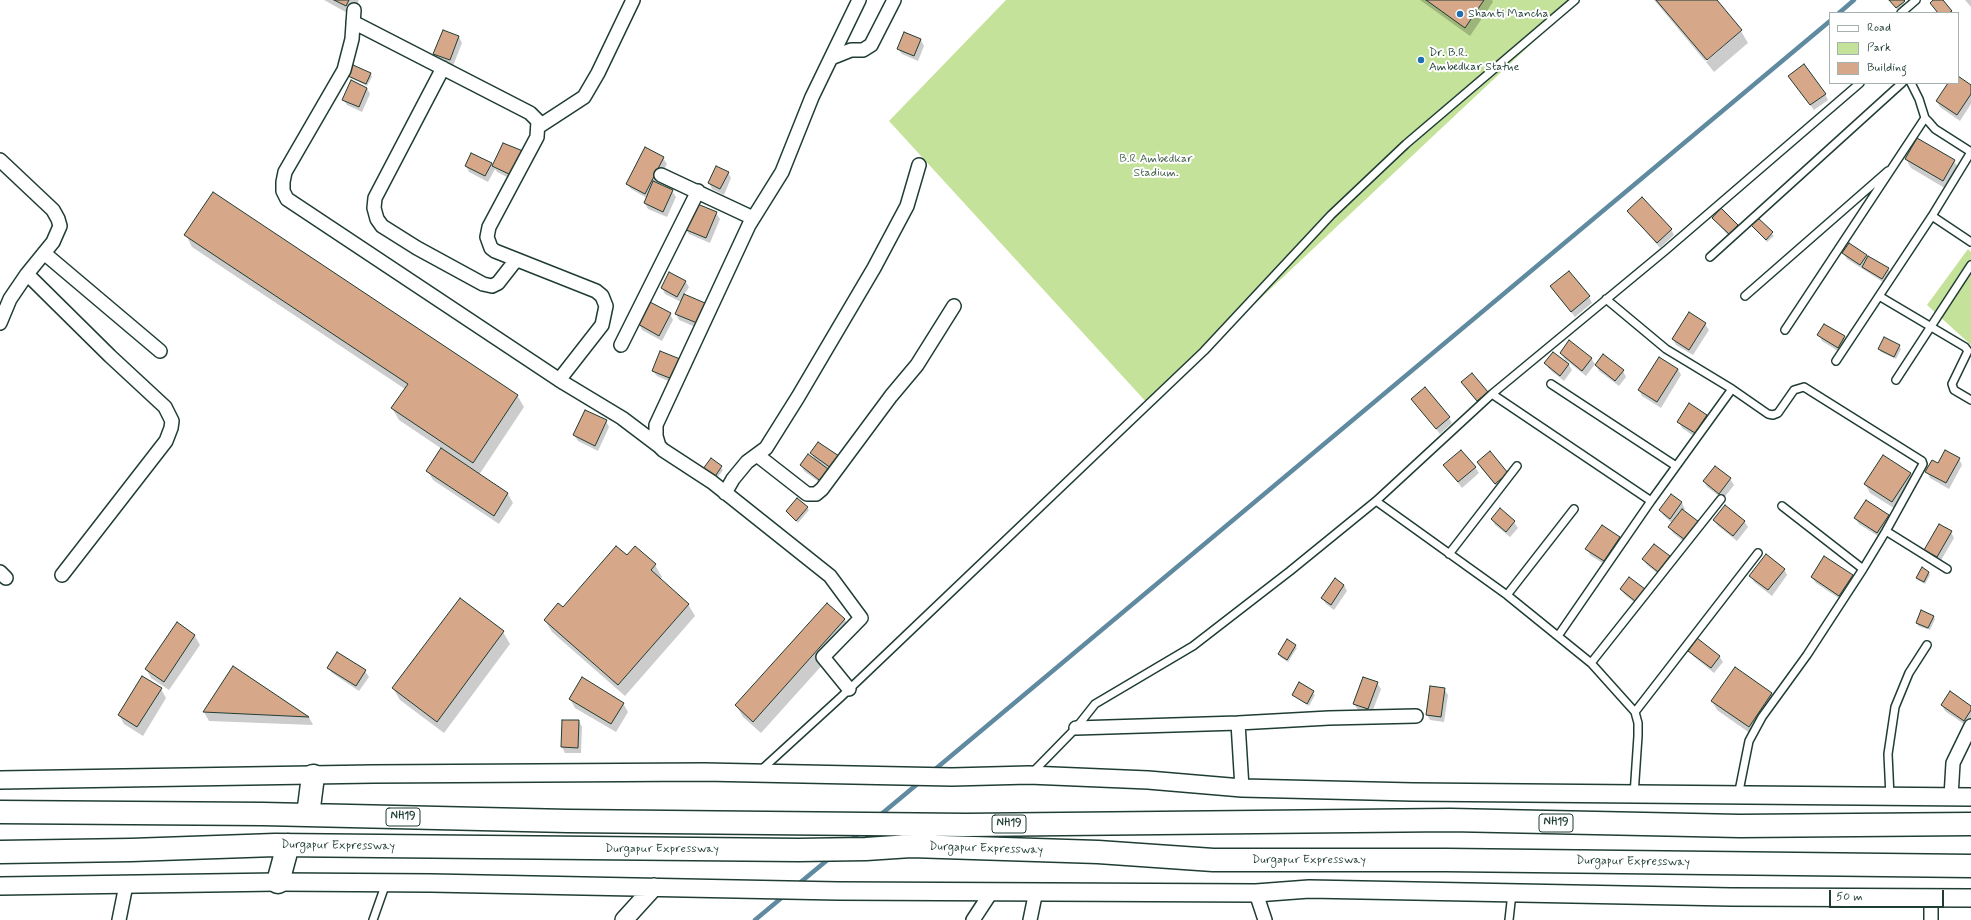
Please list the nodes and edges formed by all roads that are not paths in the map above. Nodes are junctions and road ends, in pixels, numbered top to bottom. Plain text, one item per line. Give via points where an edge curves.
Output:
1 (633, 0) edge
2 (859, 0) edge
3 (894, 0) edge
4 (1575, 0) edge
5 (1916, 0) edge
6 (1902, 12) edge
7 (830, 58) junction
8 (443, 68) junction
9 (1859, 84) edge
10 (1901, 84) edge
11 (1912, 84) edge
12 (1924, 118) junction
13 (538, 127) junction
14 (1971, 152) edge
15 (0, 160) edge
16 (919, 165) dead end
17 (1895, 165) junction
18 (661, 175) dead end
19 (698, 191) junction
20 (1932, 216) junction
21 (753, 218) junction
22 (1971, 242) edge
23 (44, 253) junction
24 (1710, 257) dead end
25 (516, 260) junction
26 (1971, 265) edge
27 (27, 274) junction
28 (1746, 296) dead end
29 (1879, 296) junction
30 (1606, 299) junction
31 (954, 306) dead end
32 (0, 323) edge
33 (1932, 326) junction
34 (1785, 330) dead end
35 (621, 345) dead end
36 (160, 351) dead end
37 (1836, 361) dead end
38 (559, 380) junction
39 (1896, 380) dead end
40 (1550, 384) dead end
41 (1732, 389) junction
42 (1492, 394) junction
43 (1971, 400) edge
44 (659, 446) junction
45 (757, 456) junction
46 (1517, 466) dead end
47 (1676, 466) junction
48 (725, 493) junction
49 (1721, 499) dead end
50 (1376, 501) junction
51 (1651, 501) junction
52 (1782, 506) dead end
53 (1574, 508) dead end
54 (1886, 531) junction
55 (1758, 553) dead end
56 (1449, 554) junction
57 (1863, 569) junction
58 (1947, 569) dead end
59 (62, 575) dead end
60 (1507, 595) junction
61 (1558, 636) junction
62 (1927, 645) dead end
63 (1591, 663) junction
64 (849, 689) junction
65 (1635, 712) junction
66 (1416, 716) dead end
67 (1238, 723) junction
68 (1971, 726) edge
69 (1076, 728) junction
70 (758, 773) junction
71 (1029, 775) junction
72 (313, 776) junction
73 (0, 780) edge
74 (1242, 788) junction
75 (1634, 795) junction
76 (1738, 796) junction
77 (1890, 797) junction
78 (1951, 797) junction
79 (1971, 797) edge
80 (0, 812) edge
81 (308, 815) junction
82 (1971, 824) edge
83 (288, 845) junction
84 (0, 852) edge
85 (1971, 866) edge
86 (278, 882) junction
87 (386, 883) junction
88 (126, 885) junction
89 (0, 886) edge
90 (654, 888) junction
91 (992, 891) junction
92 (1036, 891) junction
93 (1256, 893) junction
94 (1512, 893) junction
95 (1931, 898) junction
96 (1971, 898) edge
97 (119, 920) edge
98 (373, 920) edge
99 (624, 920) edge
100 (973, 920) edge
101 (1030, 920) edge
102 (1265, 920) edge
103 (1509, 920) edge
104 (1932, 920) edge

1 - 13 street via 584,97
2 - 7 street
3 - 7 street via 871,45 863,50 851,50
4 - 64 lane via 1406,144 1331,215 1204,351
5 - 6 lane
7 - 21 street via 782,172
8 - 13 street via 530,113 538,121
8 - 25 street via 375,198 377,219 382,226 417,248 483,284 492,286 498,283
8 - 38 street via 354,16 350,54 344,70 285,172 283,191 287,199
9 - 30 lane
10 - 24 lane
11 - 12 lane
12 - 14 lane via 1935,129
12 - 17 lane
13 - 25 street via 537,137 489,228 487,237 491,248
14 - 20 lane
15 - 23 street via 53,210 58,219 58,233
16 - 45 street via 907,206 874,268 774,436
17 - 28 lane
17 - 34 lane
18 - 19 street
19 - 21 street
19 - 35 street
20 - 22 lane
20 - 29 lane
21 - 44 street via 656,425
23 - 27 street
23 - 36 street
25 - 38 street via 596,291 602,296 606,306 602,325
26 - 33 lane
27 - 32 street via 10,299
27 - 59 street via 165,407 172,421 166,441
29 - 33 lane
29 - 37 lane
30 - 41 lane via 1666,349
30 - 42 lane
31 - 45 street via 917,365 816,494 807,494
33 - 39 lane
33 - 43 lane via 1965,347 1968,352 1952,384 1954,390
38 - 44 street via 622,418
40 - 47 lane
41 - 47 lane
41 - 54 lane via 1773,415 1778,413 1794,390 1804,387 1922,460 1923,464
42 - 50 lane
42 - 51 lane
44 - 48 street
45 - 48 street via 740,470
46 - 56 lane
47 - 51 lane
48 - 64 street via 830,576 861,618 823,657
49 - 63 lane
50 - 56 lane
50 - 69 lane via 1192,646 1095,704
51 - 61 lane
52 - 57 lane
53 - 60 lane
54 - 57 lane
54 - 58 lane
55 - 65 lane
56 - 60 lane
57 - 76 lane via 1807,655 1758,723 1749,740
60 - 61 lane
61 - 63 lane
62 - 77 lane via 1908,673 1895,707 1888,754
63 - 65 lane
64 - 70 lane
65 - 75 lane via 1638,736
66 - 67 street
67 - 69 street
67 - 74 street
68 - 78 street via 1953,763
69 - 71 lane
70 - 71 street via 952,777
70 - 72 street
71 - 74 street via 1148,780
72 - 73 street
72 - 81 highway
74 - 75 street
75 - 76 street
76 - 77 street
77 - 78 street
78 - 79 street
80 - 81 highway, Durgapur Expressway / NH19
81 - 82 highway, Durgapur Expressway / NH19 via 876,824 1450,820 1740,826
83 - 84 highway, Durgapur Expressway / NH19
83 - 85 highway, Durgapur Expressway / NH19 via 798,850 911,846 1098,852 1213,860
83 - 86 highway
86 - 87 street
86 - 88 street
87 - 90 street
87 - 98 lane
88 - 89 street
88 - 97 street
90 - 91 street
90 - 99 street
91 - 92 street
91 - 100 street
92 - 93 street
92 - 101 street
93 - 94 street via 1309,889
93 - 102 street
94 - 95 street
94 - 103 lane
95 - 96 street
95 - 104 street

